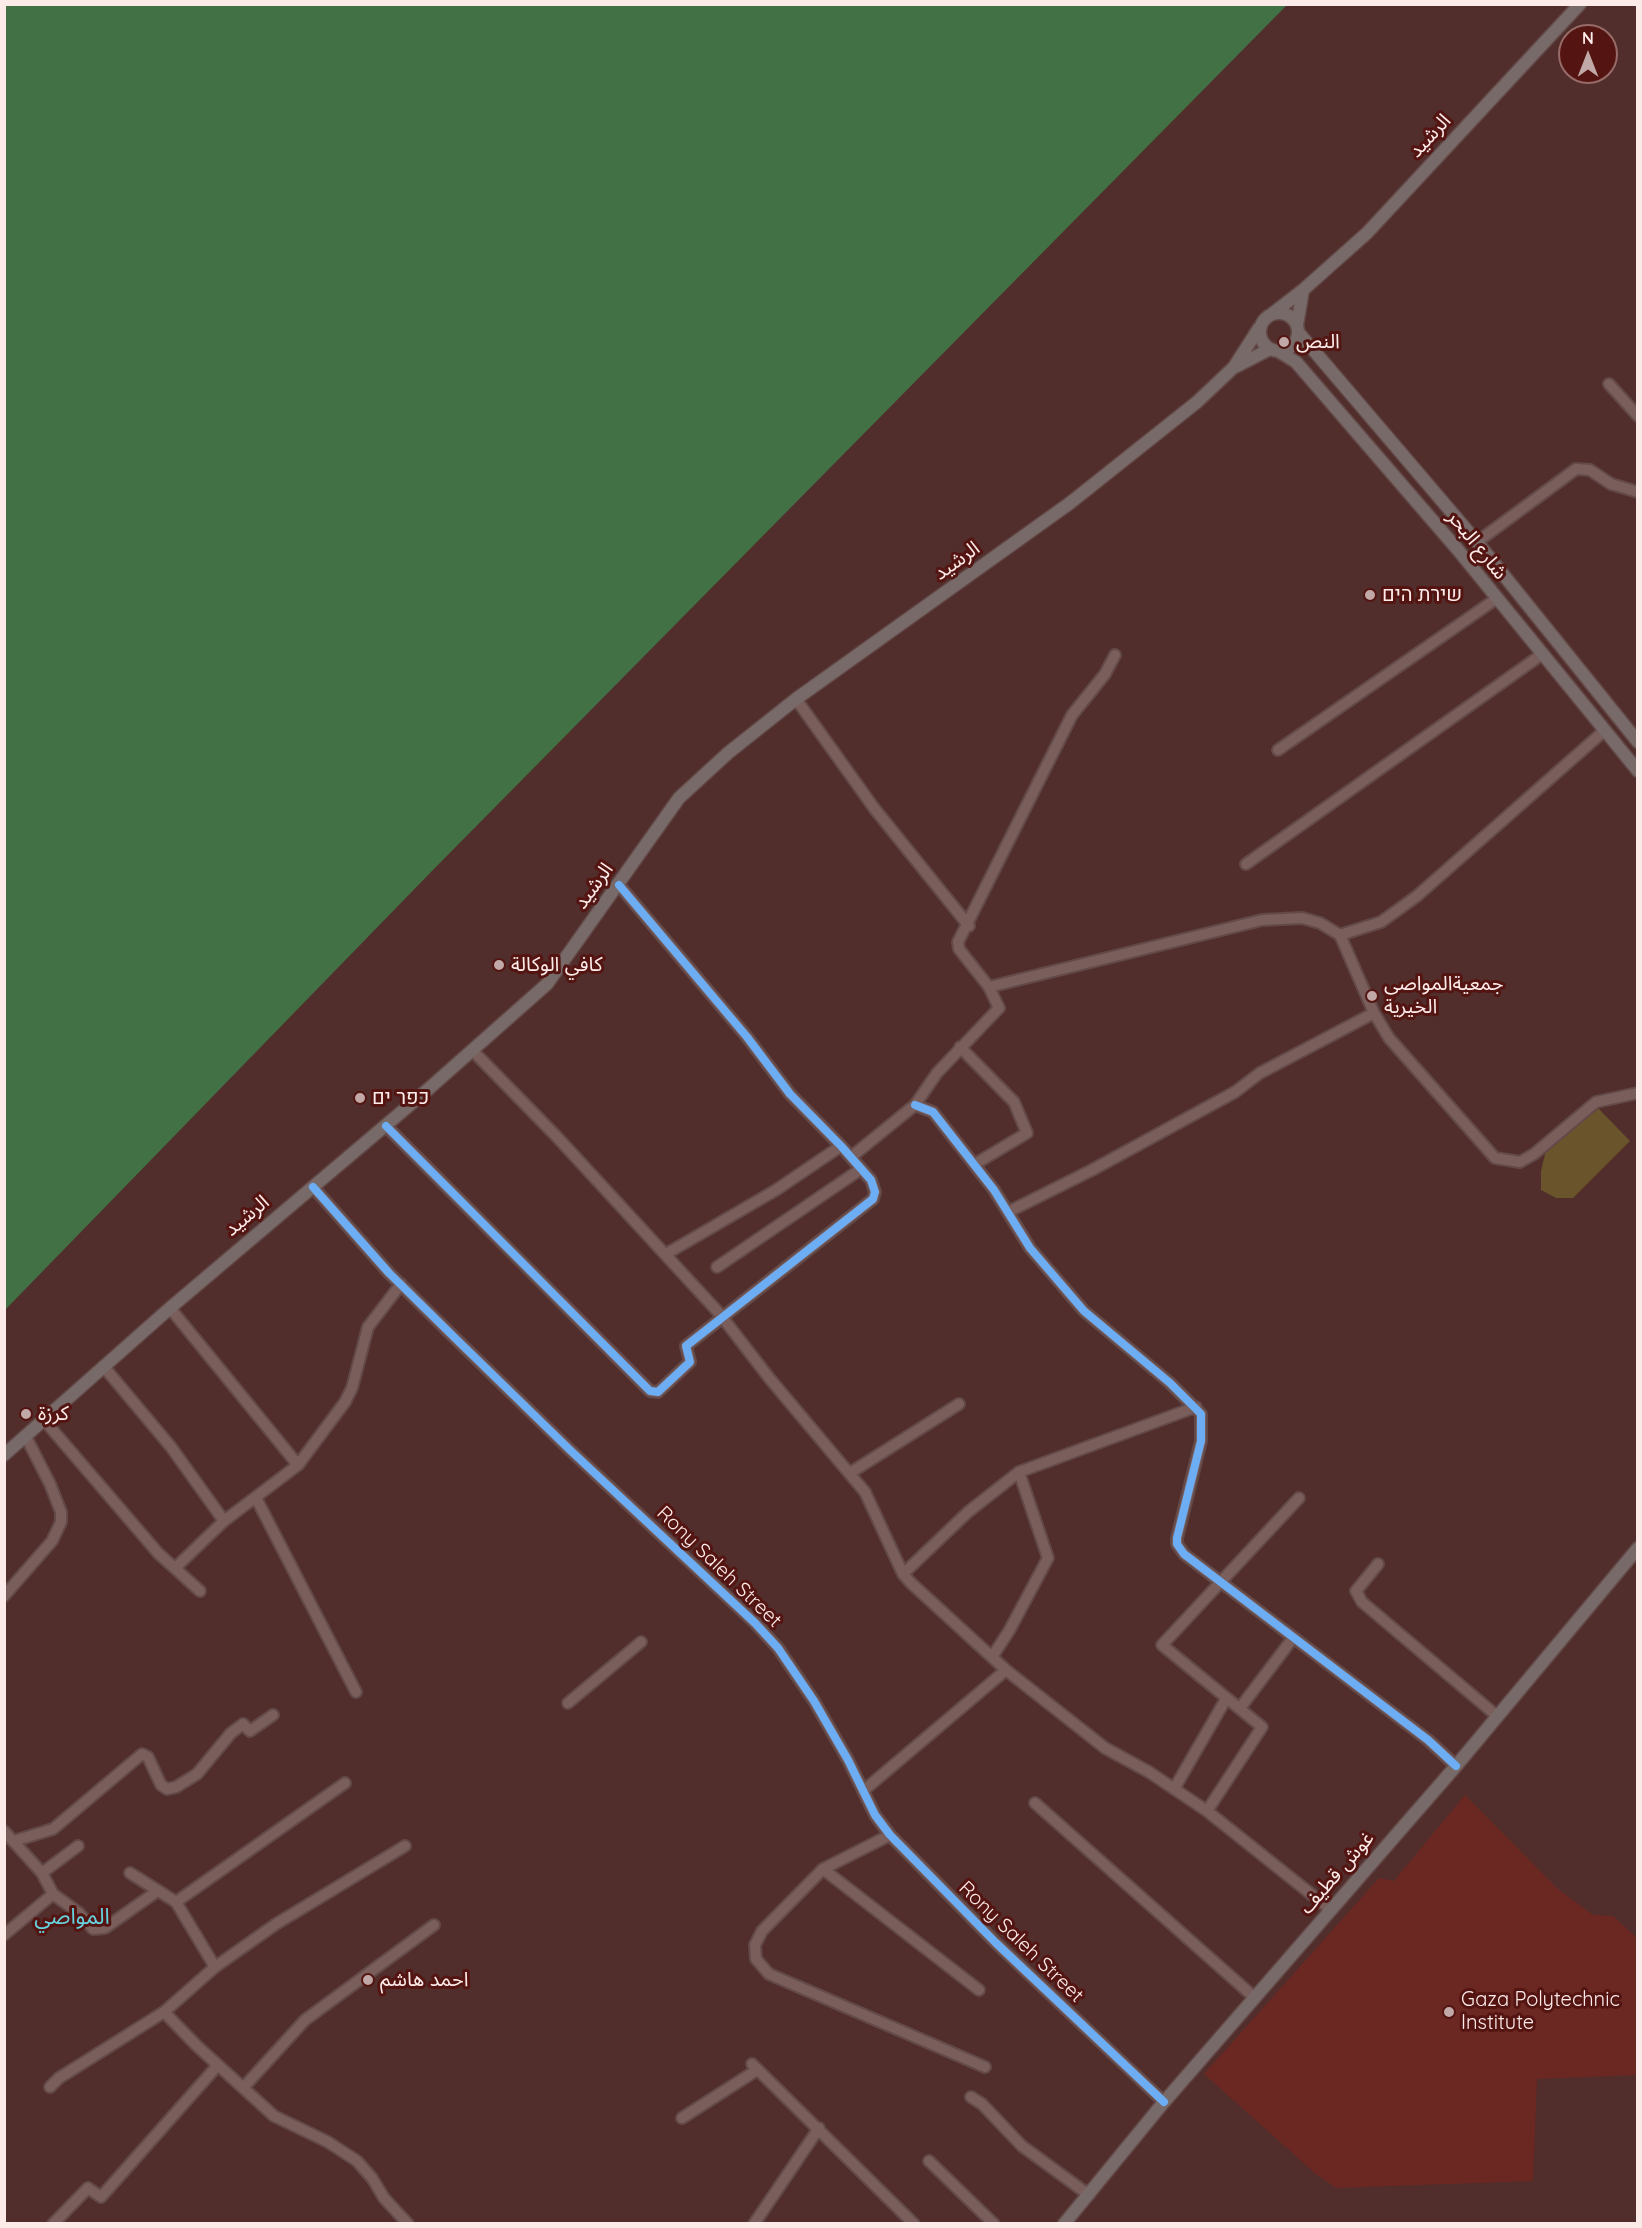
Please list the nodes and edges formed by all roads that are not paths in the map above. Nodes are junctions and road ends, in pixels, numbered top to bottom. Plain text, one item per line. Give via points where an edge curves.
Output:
1 (1580, 4) edge
2 (1304, 290) junction
3 (1272, 314) junction
4 (1259, 328) junction
5 (1298, 328) junction
6 (1274, 350) junction
7 (1234, 367) junction
8 (1609, 384) dead end
9 (1638, 416) edge
10 (1638, 492) edge
11 (1477, 542) junction
12 (1496, 599) junction
13 (1115, 655) dead end
14 (1541, 656) junction
15 (796, 699) junction
16 (1604, 731) junction
17 (1638, 742) edge
18 (1278, 750) dead end
19 (1638, 771) edge
20 (1246, 864) dead end
21 (619, 885) junction
22 (969, 926) junction
23 (1340, 935) junction
24 (988, 987) junction
25 (1374, 1013) junction
26 (960, 1047) junction
27 (472, 1050) junction
28 (1638, 1093) edge
29 (915, 1105) junction
30 (386, 1126) junction
31 (842, 1146) junction
32 (851, 1157) junction
33 (975, 1164) junction
34 (861, 1169) junction
35 (313, 1187) junction
36 (1008, 1212) junction
37 (666, 1254) junction
38 (717, 1267) dead end
39 (401, 1284) junction
40 (170, 1308) junction
41 (722, 1319) junction
42 (104, 1366) junction
43 (959, 1404) dead end
44 (1196, 1407) junction
45 (44, 1420) junction
46 (26, 1437) junction
47 (4, 1455) edge
48 (298, 1465) junction
49 (1019, 1472) junction
50 (850, 1473) junction
51 (256, 1498) junction
52 (1299, 1498) dead end
53 (224, 1521) junction
54 (1638, 1548) edge
55 (1378, 1563) dead end
56 (175, 1568) junction
57 (903, 1574) junction
58 (1220, 1582) junction
59 (200, 1591) dead end
60 (4, 1596) edge
61 (1293, 1638) junction
62 (641, 1642) dead end
63 (992, 1657) junction
64 (1006, 1670) junction
65 (356, 1692) dead end
66 (1226, 1699) junction
67 (568, 1703) dead end
68 (1240, 1708) junction
69 (273, 1715) dead end
70 (1497, 1716) junction
71 (1456, 1766) junction
72 (345, 1783) dead end
73 (1174, 1789) junction
74 (863, 1791) junction
75 (1035, 1803) dead end
76 (1207, 1811) junction
77 (4, 1831) edge
78 (890, 1835) junction
79 (14, 1841) junction
80 (78, 1846) dead end
81 (405, 1846) dead end
82 (823, 1869) junction
83 (42, 1873) junction
84 (130, 1873) dead end
85 (156, 1892) junction
86 (53, 1894) junction
87 (176, 1902) junction
88 (1331, 1910) junction
89 (434, 1925) dead end
90 (4, 1935) edge
91 (215, 1967) junction
92 (978, 1990) dead end
93 (1254, 1998) junction
94 (164, 2012) junction
95 (218, 2065) junction
96 (985, 2067) dead end
97 (50, 2087) dead end
98 (243, 2088) junction
99 (971, 2097) dead end
100 (1164, 2102) junction
101 (682, 2118) dead end
102 (819, 2128) junction
103 (929, 2160) dead end
104 (1089, 2195) junction
105 (53, 2223) edge
106 (408, 2223) edge
107 (754, 2223) edge
108 (914, 2223) edge
109 (994, 2223) edge
110 (1064, 2223) edge

1 - 2 main road, الرشيد via 1366,233
2 - 3 main road, الرشيد
2 - 5 main road
3 - 4 main road
3 - 5 main road via 1284,313
4 - 6 main road via 1262,341
4 - 7 main road, الرشيد
5 - 6 main road via 1294,344
5 - 11 main road, شارع البحر
6 - 7 main road, الرشيد
6 - 12 main road, شارع البحر via 1296,363
7 - 15 main road, الرشيد via 1197,402 1070,503
8 - 9 street
10 - 11 street via 1611,484 1590,470 1576,469
11 - 17 main road, شارع البحر
12 - 14 main road, شارع البحر
12 - 18 street
13 - 22 street via 1072,715
14 - 16 main road, شارع البحر
14 - 20 street
15 - 21 main road, الرشيد via 679,798
15 - 22 street via 874,808
16 - 19 main road, شارع البحر
16 - 23 street via 1417,896 1381,922
21 - 27 main road, الرشيد via 547,984
21 - 31 street via 790,1094
22 - 24 street via 958,942 959,949
23 - 24 street via 1302,918 1262,920
23 - 25 street
24 - 26 street via 999,1008
25 - 28 street via 1415,1068 1494,1158 1520,1162 1596,1102
25 - 36 street via 1260,1072 1235,1092 1092,1170
26 - 29 street
26 - 33 street via 1014,1102 1028,1133
27 - 30 main road, الرشيد
27 - 37 street
29 - 32 street
29 - 33 street via 933,1112
30 - 35 main road, الرشيد
30 - 41 street via 650,1391 658,1392 685,1369 690,1362 686,1346
31 - 32 street
31 - 37 street
32 - 34 street
33 - 36 street
34 - 38 street
34 - 41 street via 871,1180 873,1199
35 - 39 street, Rony Saleh Street
35 - 40 main road, الرشيد
36 - 44 street via 1030,1248 1084,1311
37 - 41 street
39 - 48 street via 368,1327 345,1402
39 - 74 street, Rony Saleh Street via 778,1648 814,1701
40 - 42 main road, الرشيد
40 - 48 street
41 - 50 street
42 - 45 main road, الرشيد
42 - 53 street via 171,1447
43 - 50 street
44 - 49 street
44 - 58 street via 1203,1430 1177,1544
45 - 46 main road, الرشيد
45 - 56 street
46 - 47 main road, الرشيد
46 - 60 street via 50,1484 61,1522 52,1541
48 - 51 street
49 - 57 street via 968,1512
49 - 63 street via 1048,1558
50 - 57 street via 869,1498
51 - 53 street
51 - 65 street
52 - 58 street
53 - 56 street
54 - 70 main road, غوش قطيف
55 - 70 street via 1356,1591 1362,1602
56 - 59 street
57 - 63 street
58 - 61 street
58 - 66 street via 1162,1645
61 - 68 street
61 - 71 street via 1428,1740
62 - 67 street
63 - 64 street
64 - 73 street via 1105,1748
64 - 74 street
66 - 68 street
66 - 73 street
68 - 76 street via 1262,1727
69 - 79 street via 250,1731 243,1724 197,1774 176,1787 167,1789 161,1785 148,1757 142,1754 53,1829
70 - 71 main road, غوش قطيف
71 - 88 main road, غوش قطيف
72 - 87 street
73 - 76 street
74 - 78 street, Rony Saleh Street
75 - 93 street
76 - 88 street
77 - 79 street
78 - 82 street
78 - 100 street, Rony Saleh Street via 996,1943
79 - 83 street
80 - 83 street
81 - 91 street via 276,1924
82 - 92 street
82 - 96 street via 762,1931 754,1951 761,1968
83 - 86 street
84 - 85 street
85 - 86 street via 100,1929 93,1929
85 - 87 street
86 - 90 street
87 - 91 street
88 - 93 main road, غوش قطيف
89 - 98 street via 305,2020
91 - 94 street
93 - 100 main road, غوش قطيف
94 - 95 street
94 - 97 street
95 - 98 street
95 - 105 street via 101,2197 88,2188
98 - 106 street via 274,2116 357,2161
99 - 104 street via 1022,2146
100 - 104 main road, غوش قطيف
101 - 102 street via 754,2067
102 - 107 street
102 - 108 street
103 - 109 street
104 - 110 main road, غوش قطيف

